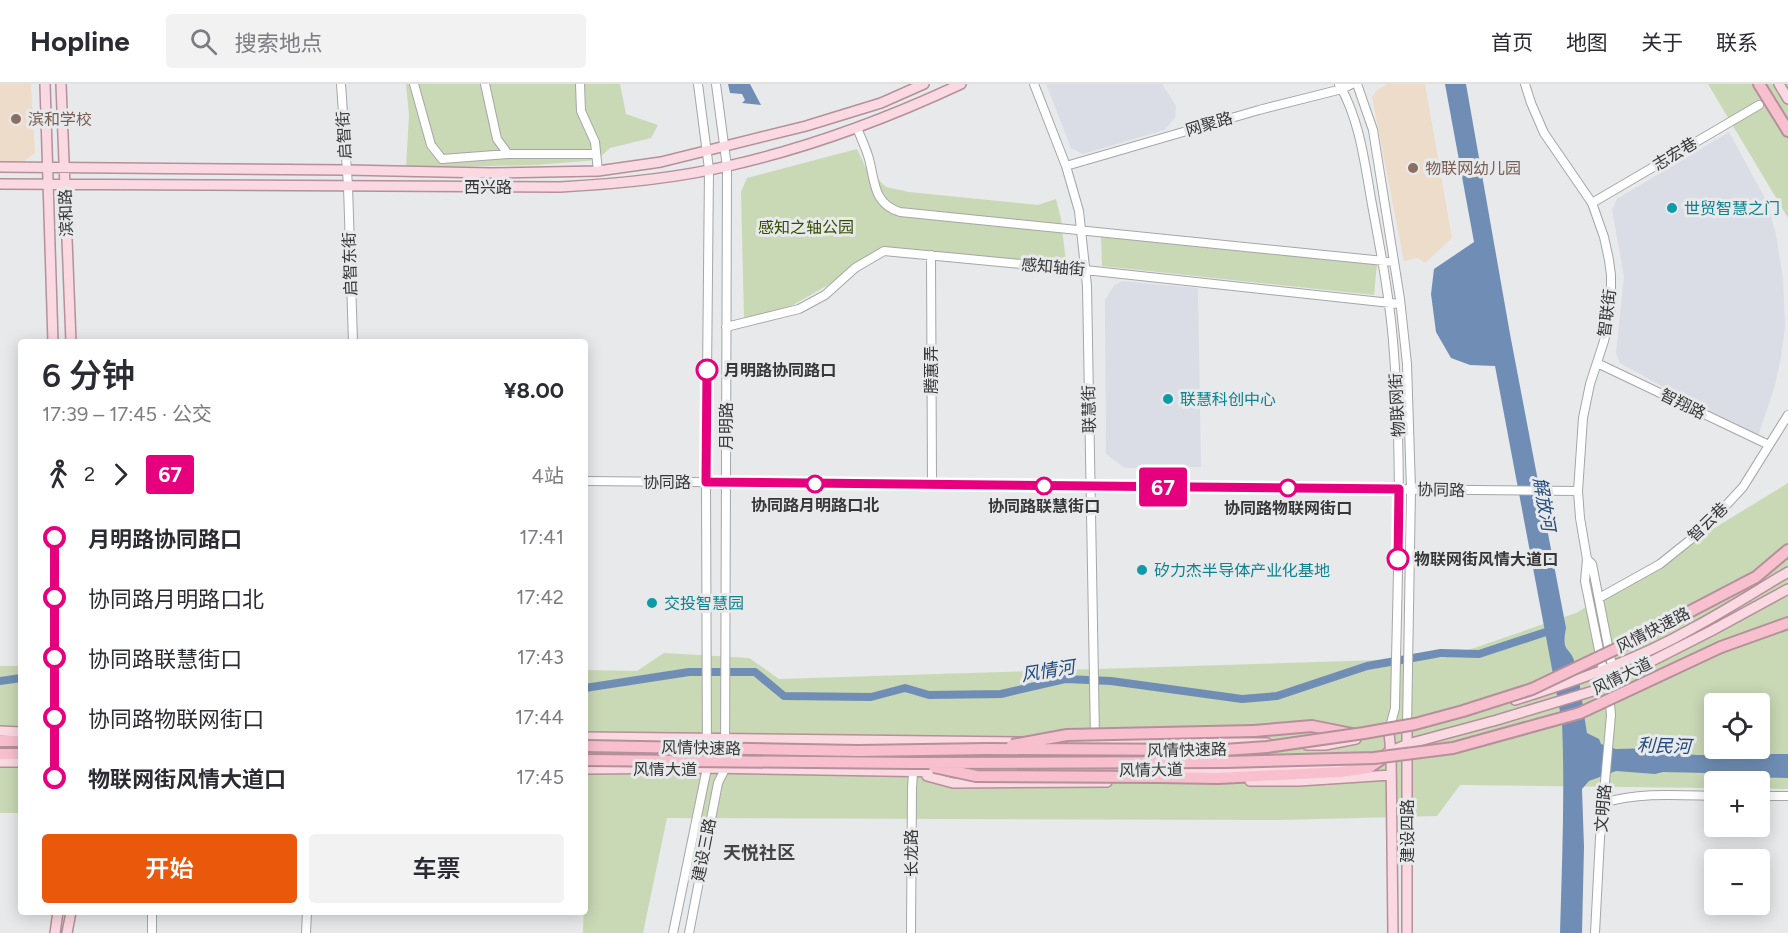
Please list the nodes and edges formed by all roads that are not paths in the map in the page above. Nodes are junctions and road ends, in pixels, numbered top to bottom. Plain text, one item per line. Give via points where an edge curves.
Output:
1 (45, 84) edge
2 (61, 84) edge
3 (341, 84) edge
4 (414, 84) edge
5 (485, 84) edge
6 (580, 84) edge
7 (698, 84) edge
8 (716, 84) edge
9 (924, 84) edge
10 (961, 84) edge
11 (1034, 84) edge
12 (1352, 84) edge
13 (1357, 84) edge
14 (1525, 84) edge
15 (1759, 84) edge
16 (1779, 84) edge
17 (1340, 87) edge
18 (1788, 99) edge
19 (1759, 105) dead end
20 (857, 128) junction
21 (1788, 131) edge
22 (724, 146) junction
23 (707, 152) junction
24 (508, 154) junction
25 (596, 154) junction
26 (1066, 166) junction
27 (0, 167) edge
28 (726, 167) junction
29 (48, 168) junction
30 (65, 168) junction
31 (709, 169) junction
32 (346, 170) junction
33 (598, 171) junction
34 (0, 184) edge
35 (48, 184) junction
36 (66, 184) junction
37 (348, 186) junction
38 (1592, 203) junction
39 (1081, 230) junction
40 (931, 255) junction
41 (1382, 261) junction
42 (1394, 262) junction
43 (1085, 270) junction
44 (1388, 302) junction
45 (1400, 304) junction
46 (726, 327) junction
47 (53, 339) edge
48 (70, 339) edge
49 (353, 339) edge
50 (1597, 363) junction
51 (1788, 415) edge
52 (1769, 445) junction
53 (588, 481) edge
54 (706, 482) junction
55 (725, 483) junction
56 (932, 485) junction
57 (1090, 486) junction
58 (1399, 489) junction
59 (1411, 489) junction
60 (1578, 491) junction
61 (1788, 550) edge
62 (1587, 559) junction
63 (1788, 572) edge
64 (1788, 589) edge
65 (1599, 598) junction
66 (1788, 623) edge
67 (1608, 668) junction
68 (1608, 684) junction
69 (1407, 729) junction
70 (0, 731) edge
71 (18, 732) edge
72 (1389, 733) junction
73 (588, 737) edge
74 (1364, 737) junction
75 (706, 738) junction
76 (724, 738) junction
77 (0, 741) edge
78 (18, 741) edge
79 (1095, 742) junction
80 (1408, 744) junction
81 (588, 746) edge
82 (987, 749) junction
83 (1391, 753) junction
84 (0, 754) edge
85 (18, 754) edge
86 (588, 760) edge
87 (0, 762) edge
88 (18, 762) edge
89 (707, 768) junction
90 (913, 768) junction
91 (588, 769) edge
92 (725, 769) junction
93 (1391, 775) junction
94 (1704, 796) edge
95 (1770, 796) edge
96 (1788, 796) edge
97 (1603, 803) junction
98 (58, 915) edge
99 (70, 915) edge
100 (152, 915) edge
101 (307, 915) edge
102 (55, 933) edge
103 (67, 933) edge
104 (152, 933) edge
105 (306, 933) edge
106 (673, 933) edge
107 (688, 933) edge
108 (911, 933) edge
109 (1393, 933) edge
110 (1407, 933) edge
111 (1595, 933) edge

1 - 29 main road, 滨和路
2 - 30 main road, 滨和路
3 - 32 street, 启智街
4 - 24 street via 431,145 442,159
5 - 24 street via 497,139
6 - 25 street via 580,111 595,142
7 - 23 street, 月明路
8 - 22 street, 月明路
9 - 22 main road, 西兴路 via 859,110
10 - 20 main road, 西兴路
11 - 26 street, 联慧街
12 - 17 street, 网聚路
13 - 42 street, 物联网街 via 1373,129
14 - 38 street, 智联街 via 1544,132
15 - 21 highway
16 - 18 main road
17 - 26 street, 网聚路
17 - 41 street, 物联网街 via 1360,134
19 - 38 street, 志宏巷
20 - 28 main road, 西兴路
20 - 39 street via 875,188 891,209
22 - 23 main road, 西兴路
22 - 28 street, 月明路
23 - 31 street, 月明路
23 - 33 main road, 西兴路
24 - 25 street
25 - 33 street
26 - 39 street, 联慧街
27 - 29 main road, 西兴路
28 - 31 main road, 西兴路
28 - 46 street, 月明路
29 - 30 main road, 西兴路
29 - 35 main road, 滨和路
30 - 32 main road, 西兴路
30 - 36 main road, 滨和路
31 - 37 main road, 西兴路 via 662,178 560,187
31 - 54 street, 月明路
32 - 33 main road, 西兴路
32 - 37 street, 启智街
34 - 35 main road, 西兴路
35 - 36 main road, 西兴路
35 - 47 main road, 滨和路
36 - 37 main road, 西兴路
36 - 48 main road, 滨和路
37 - 49 street, 启智东街
38 - 50 street, 智联街 via 1605,237 1611,275 1608,327
39 - 41 street
39 - 43 street, 联慧街
40 - 43 street, 感知轴街
40 - 46 street, 感知轴街 via 884,251 799,309
40 - 56 street, 腾蕙弄
41 - 42 street
41 - 44 street, 物联网街
42 - 45 street, 物联网街
43 - 44 street, 感知轴街
43 - 57 street, 联慧街
44 - 45 street, 感知轴街
44 - 58 street, 物联网街 via 1397,396
45 - 59 street, 物联网街 via 1407,364
46 - 55 street, 月明路
50 - 52 street, 智翔路
50 - 60 street, 智联街 via 1583,418
51 - 52 street, 智云巷
52 - 65 street, 智云巷 via 1743,487 1705,528 1660,564
53 - 54 street, 协同路
54 - 55 street, 协同路
54 - 75 street, 月明路
55 - 56 street, 协同路
55 - 76 street, 月明路
56 - 57 street, 协同路
57 - 58 street, 协同路
57 - 79 street, 联慧街
58 - 59 street, 协同路
58 - 72 street, 物联网街 via 1395,708
59 - 60 street, 协同路
59 - 69 street, 物联网街
60 - 62 street, 智联街
61 - 82 highway, 风情快速路, bridge via 1756,577 1641,638 1532,689 1415,724 1235,749
62 - 65 street, 智联街 via 1592,564
62 - 67 street, 智联街 via 1586,581
63 - 67 main road, 风情大道 via 1692,629
64 - 68 main road, 风情大道
65 - 67 street, 智联街
66 - 90 highway, 风情快速路, bridge via 1721,647 1580,713 1453,748 1374,758 1304,761
67 - 69 main road, 风情大道 via 1545,691
68 - 80 main road, 风情大道
68 - 97 street, 文明路 via 1611,716
69 - 72 main road, 风情大道
69 - 80 main road, 建设四路
70 - 71 main road
72 - 74 main road, 风情大道
72 - 83 main road, 建设四路
73 - 75 main road, 风情大道
74 - 79 main road, 风情大道 via 1325,745
74 - 82 highway, bridge via 1312,726 1068,735
75 - 76 main road, 风情大道
75 - 89 street, 月明路
76 - 79 main road, 风情大道
76 - 92 street, 月明路
77 - 78 highway
80 - 83 main road, 风情大道
80 - 110 main road, 建设四路
81 - 82 highway, 风情快速路, bridge
83 - 90 main road, 风情大道 via 1377,753 1338,765 1296,768
83 - 90 highway, bridge via 1368,768 1218,778 976,776
83 - 93 main road, 建设四路
84 - 85 highway
86 - 90 highway, 风情快速路, bridge
87 - 88 main road
89 - 91 main road, 风情大道
89 - 92 main road, 风情大道
89 - 106 street, 建设三路
90 - 92 main road, 风情大道
90 - 93 main road via 953,783 1299,781
90 - 108 street, 长龙路
92 - 107 street, 建设三路 via 718,783
93 - 109 main road, 建设四路
94 - 97 street via 1639,795
95 - 96 street
97 - 111 street, 文明路
98 - 102 main road
99 - 103 main road
100 - 104 street
101 - 105 street

